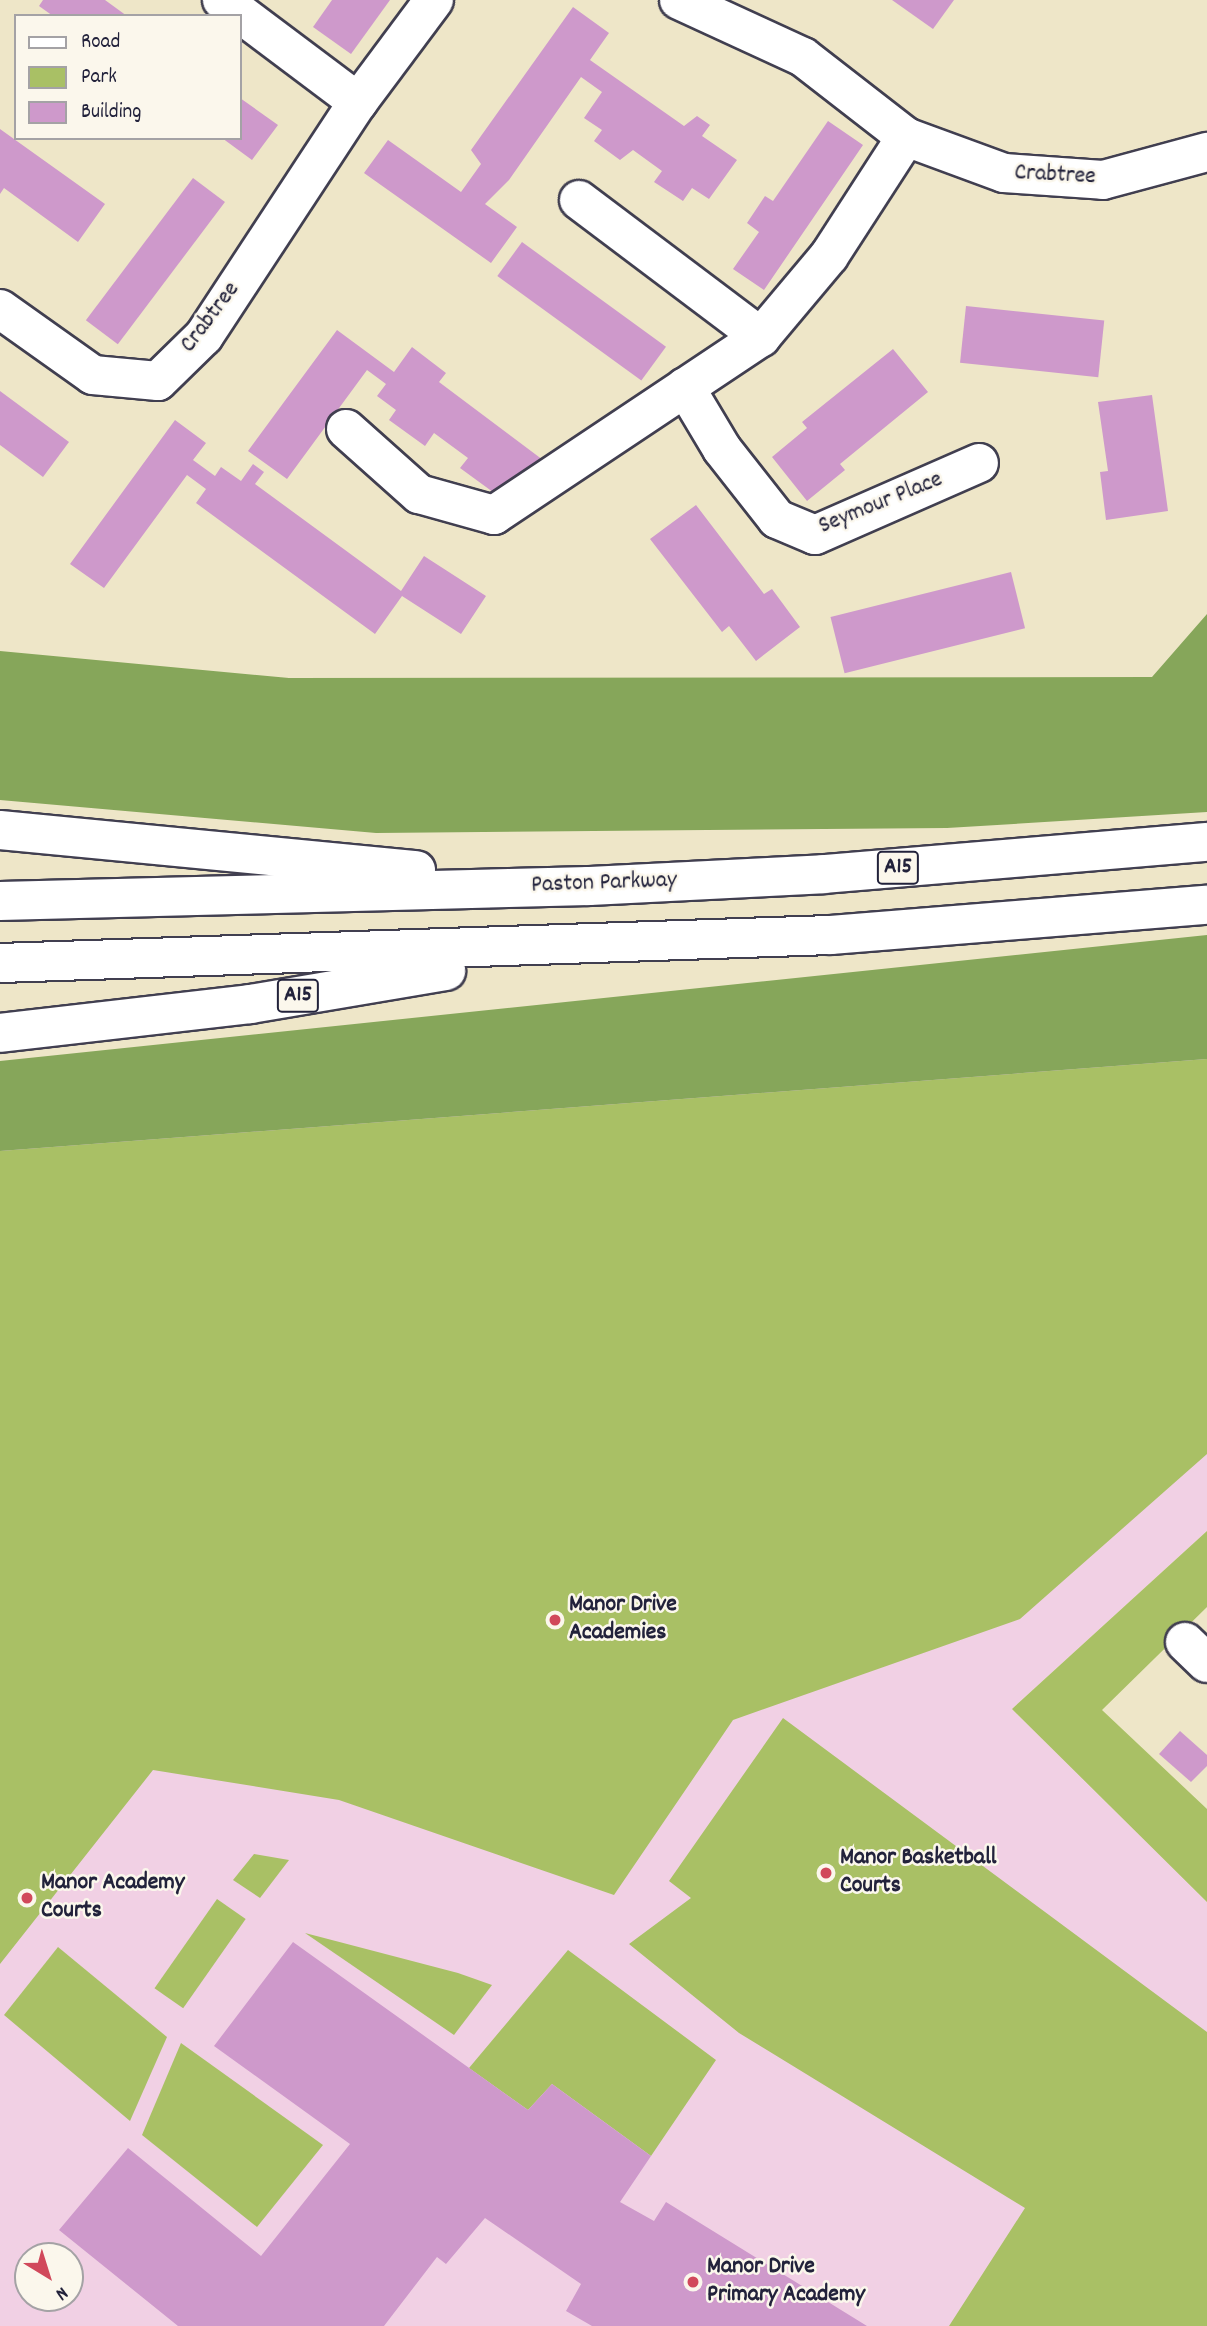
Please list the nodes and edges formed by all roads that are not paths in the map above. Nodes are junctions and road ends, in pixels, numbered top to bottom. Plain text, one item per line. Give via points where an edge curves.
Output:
1 (222, 0) edge
2 (433, 0) edge
3 (679, 0) edge
4 (241, 14) edge
5 (242, 15) edge
6 (358, 102) junction
7 (906, 137) junction
8 (1207, 152) edge
9 (579, 200) dead end
10 (0, 309) edge
11 (761, 337) junction
12 (685, 387) junction
13 (346, 429) dead end
14 (979, 463) dead end
15 (0, 831) edge
16 (1207, 842) edge
17 (589, 886) junction
18 (0, 901) edge
19 (1207, 905) edge
20 (593, 946) junction
21 (0, 963) edge
22 (0, 1033) edge

1 - 4 main road
2 - 6 main road, Crabtree
3 - 7 main road, Crabtree via 803,57
5 - 6 main road
6 - 10 main road, Crabtree via 204,336 158,381 93,375
7 - 8 main road, Crabtree via 1004,173 1103,180
7 - 11 main road via 829,256
9 - 11 main road
11 - 12 main road
12 - 13 main road via 494,515 419,494
12 - 14 main road, Seymour Place via 722,449 777,519 815,535
15 - 17 main road, A15
16 - 17 main road, Paston Parkway / A15 via 824,874
17 - 18 main road, Paston Parkway / A15
19 - 20 main road, A15 via 831,935
20 - 21 main road, A15
20 - 22 main road, A15 via 250,1004

